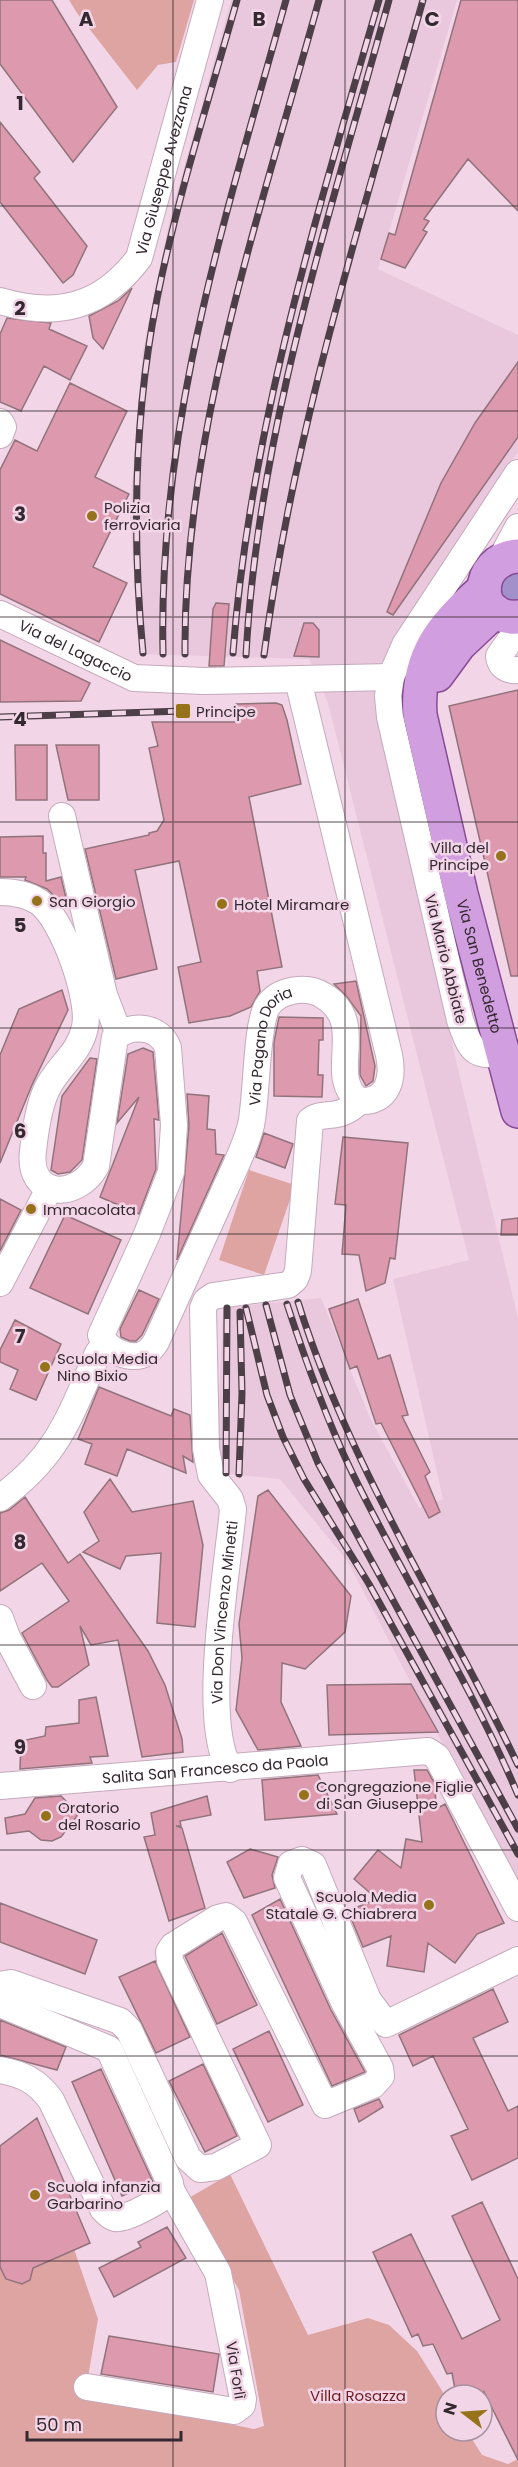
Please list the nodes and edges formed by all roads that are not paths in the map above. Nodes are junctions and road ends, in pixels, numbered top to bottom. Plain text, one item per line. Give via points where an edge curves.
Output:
1 (210, 0) edge
2 (0, 301) edge
3 (0, 422) edge
4 (0, 435) edge
5 (518, 473) edge
6 (518, 527) edge
7 (509, 558) edge
8 (504, 611) edge
9 (0, 614) edge
10 (518, 670) edge
11 (304, 680) junction
12 (387, 683) junction
13 (62, 816) dead end
14 (0, 892) edge
15 (119, 1034) junction
16 (501, 1053) junction
17 (359, 1101) junction
18 (518, 1112) edge
19 (49, 1189) junction
20 (0, 1283) edge
21 (105, 1345) junction
22 (0, 1498) edge
23 (0, 1618) edge
24 (33, 1686) dead end
25 (230, 1769) junction
26 (0, 1786) edge
27 (518, 1908) edge
28 (518, 1960) edge
29 (0, 1985) edge
30 (0, 2004) edge
31 (0, 2070) edge
32 (171, 2190) junction
33 (87, 2386) dead end

1 - 2 street, Via Giuseppe Avezzana via 139,258 118,282 72,307 32,309
3 - 4 street
5 - 12 street via 414,628
6 - 7 street
7 - 8 main road via 487,574
8 - 10 street via 499,656 506,668
8 - 16 main road, Via San Benedetto via 455,614 430,652 421,674 420,715
9 - 11 street, Via del Lagaccio via 134,678
11 - 12 street, Via del Lagaccio
11 - 17 street via 391,1067 385,1093
12 - 16 street, Via Mario Abbiate via 390,717 460,1020 471,1047 478,1053
13 - 15 street via 104,995
14 - 19 street via 16,892 40,903 54,921 70,953 86,1013 79,1045 50,1083 32,1152 39,1182
15 - 19 street via 113,1041 96,1166 79,1185
15 - 21 street via 133,1028 148,1030 166,1044 174,1153 166,1190 103,1326
16 - 18 main road, Via San Benedetto
17 - 21 street, Via Pagano Doria via 345,1082 346,1027 335,1005 314,990 291,991 273,1000 263,1019 251,1126 156,1342 147,1353 134,1357
17 - 25 street, Via Don Vincenzo Minetti via 346,1111 310,1121 295,1279 288,1285 213,1296 203,1308 206,1449 211,1475 233,1509 215,1707 224,1759
19 - 20 street
21 - 22 street via 59,1438 28,1477
23 - 24 street
25 - 26 street, Salita San Francesco da Paola
25 - 27 street, Salita San Francesco da Paola via 431,1752
28 - 29 street via 386,2024 368,2000 313,1865 302,1860 291,1864 287,1878 381,2076 373,2085 325,2104 234,1922 226,1916 218,1918 173,1946 170,1961 258,2145 216,2167 200,2169 188,2158 129,2030 120,2021 11,1983
30 - 32 street via 109,2049
31 - 32 street via 30,2079 51,2100 109,2216 121,2218 166,2197
32 - 33 street, Via Forlì via 218,2273 242,2405 234,2411 222,2410

